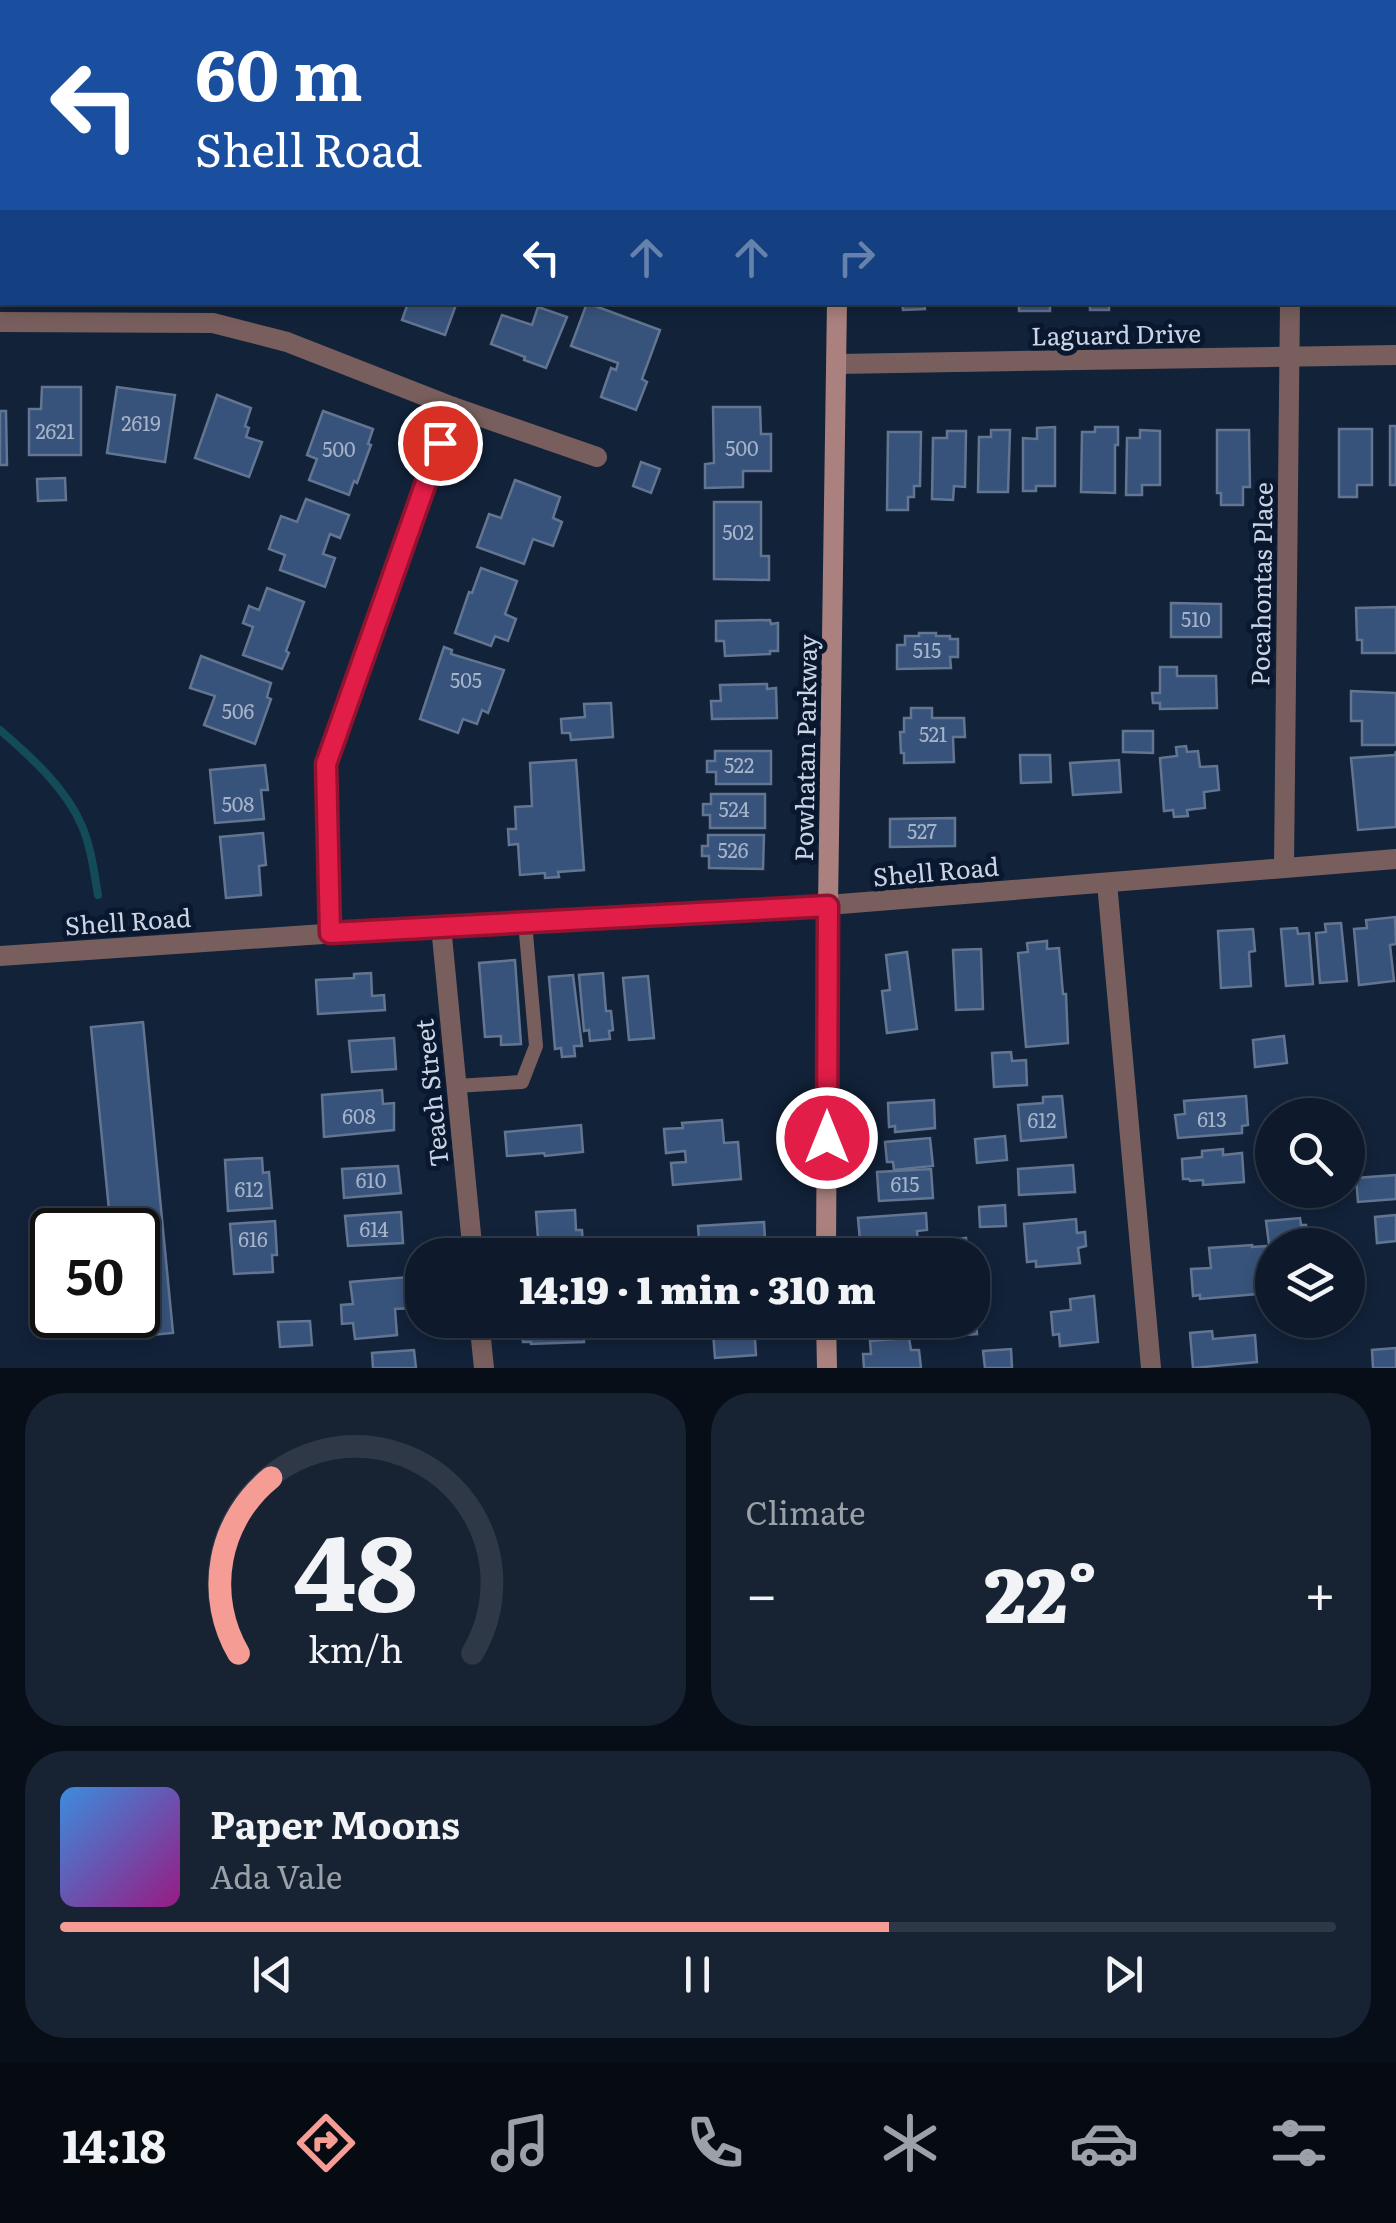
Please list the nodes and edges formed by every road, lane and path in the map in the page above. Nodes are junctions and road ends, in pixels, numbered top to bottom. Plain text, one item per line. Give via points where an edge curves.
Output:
1 (837, 305) edge
2 (1290, 305) edge
3 (0, 322) edge
4 (1396, 355) edge
5 (1289, 358) junction
6 (837, 364) junction
7 (453, 407) junction
8 (597, 456) dead end
9 (1396, 859) edge
10 (1284, 867) junction
11 (1107, 883) junction
12 (828, 906) junction
13 (524, 922) junction
14 (441, 926) junction
15 (330, 933) junction
16 (0, 956) edge
17 (456, 1086) junction
18 (471, 1238) edge
19 (826, 1238) edge
20 (481, 1338) edge
21 (826, 1338) edge
22 (484, 1368) edge
23 (827, 1368) edge
24 (1151, 1368) edge

1 - 6 main road, Powhatan Parkway
2 - 5 street, Pocahontas Place
3 - 7 street via 214,322 287,342
4 - 5 street, Laguard Drive
5 - 6 street, Laguard Drive
5 - 10 street, Pocahontas Place
6 - 12 main road, Powhatan Parkway
7 - 8 street
7 - 15 street via 326,764
9 - 10 street, Shell Road
10 - 11 street, Shell Road
11 - 12 street, Shell Road
11 - 24 street
12 - 13 street, Shell Road
12 - 19 main road, Powhatan Parkway
13 - 14 street, Shell Road
13 - 17 lane via 536,1046 522,1082
14 - 15 street, Shell Road
14 - 17 street, Teach Street
15 - 16 street, Shell Road
17 - 18 street, Teach Street
20 - 22 street
21 - 23 main road

